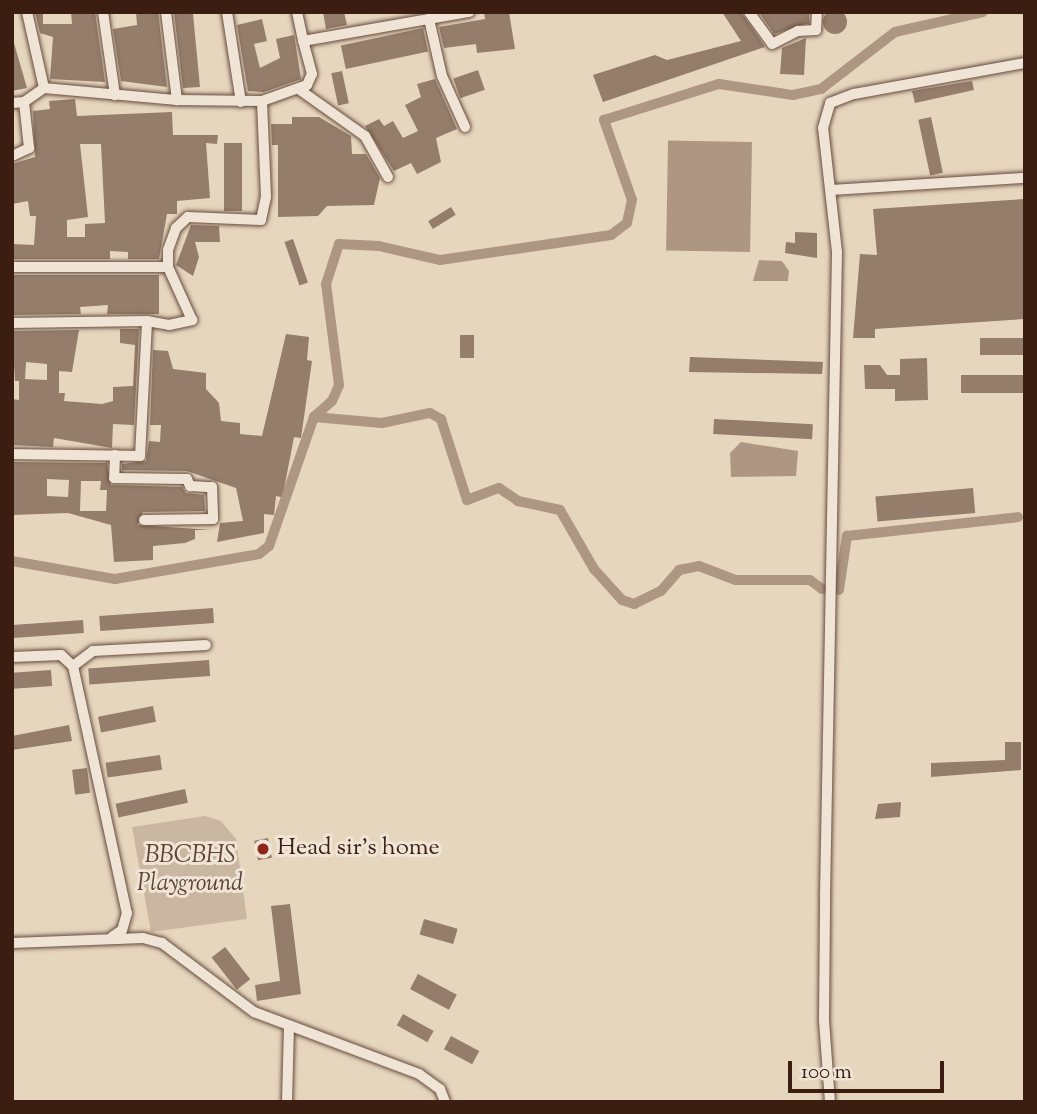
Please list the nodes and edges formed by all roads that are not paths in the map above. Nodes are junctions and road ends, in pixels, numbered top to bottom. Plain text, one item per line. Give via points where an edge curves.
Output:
1 (27, 12) edge
2 (103, 12) edge
3 (166, 12) edge
4 (227, 12) edge
5 (297, 12) edge
6 (469, 12) edge
7 (749, 12) edge
8 (817, 12) edge
9 (429, 19) junction
10 (303, 41) junction
11 (1025, 63) edge
12 (44, 88) junction
13 (300, 90) junction
14 (114, 95) junction
15 (177, 100) junction
16 (262, 101) junction
17 (241, 102) junction
18 (18, 103) edge
19 (465, 127) dead end
20 (12, 156) edge
21 (388, 177) dead end
22 (1025, 178) edge
23 (832, 190) junction
24 (12, 267) edge
25 (168, 267) junction
26 (147, 321) junction
27 (12, 323) edge
28 (12, 454) edge
29 (115, 455) junction
30 (144, 520) dead end
31 (206, 645) dead end
32 (12, 657) edge
33 (73, 666) junction
34 (109, 939) junction
35 (12, 943) edge
36 (289, 1027) junction
37 (287, 1102) edge
38 (445, 1102) edge
39 (830, 1102) edge

1 - 12 street
2 - 14 street
3 - 15 street
4 - 17 street
5 - 10 street
6 - 9 street
7 - 8 street via 772,44 816,30
9 - 10 street
9 - 19 street via 442,76
10 - 13 street via 312,74
11 - 23 street via 830,103 822,128
12 - 14 street
12 - 18 street
13 - 16 street
13 - 21 street via 365,136
14 - 15 street
15 - 17 street
16 - 17 street
16 - 25 street via 266,197 261,220 188,217 176,228
18 - 20 street via 29,148
22 - 23 street
23 - 39 street via 837,263 824,1009
24 - 25 street
25 - 26 street via 192,320 169,325
26 - 27 street
26 - 29 street via 140,455
28 - 29 street
29 - 30 street via 114,478 187,479 190,486 212,488 213,519
31 - 33 street via 93,650
32 - 33 street via 61,655
33 - 34 street via 127,913 122,930
34 - 35 street
34 - 36 street via 162,943 254,1012
36 - 37 street
36 - 38 street via 419,1074 440,1089

